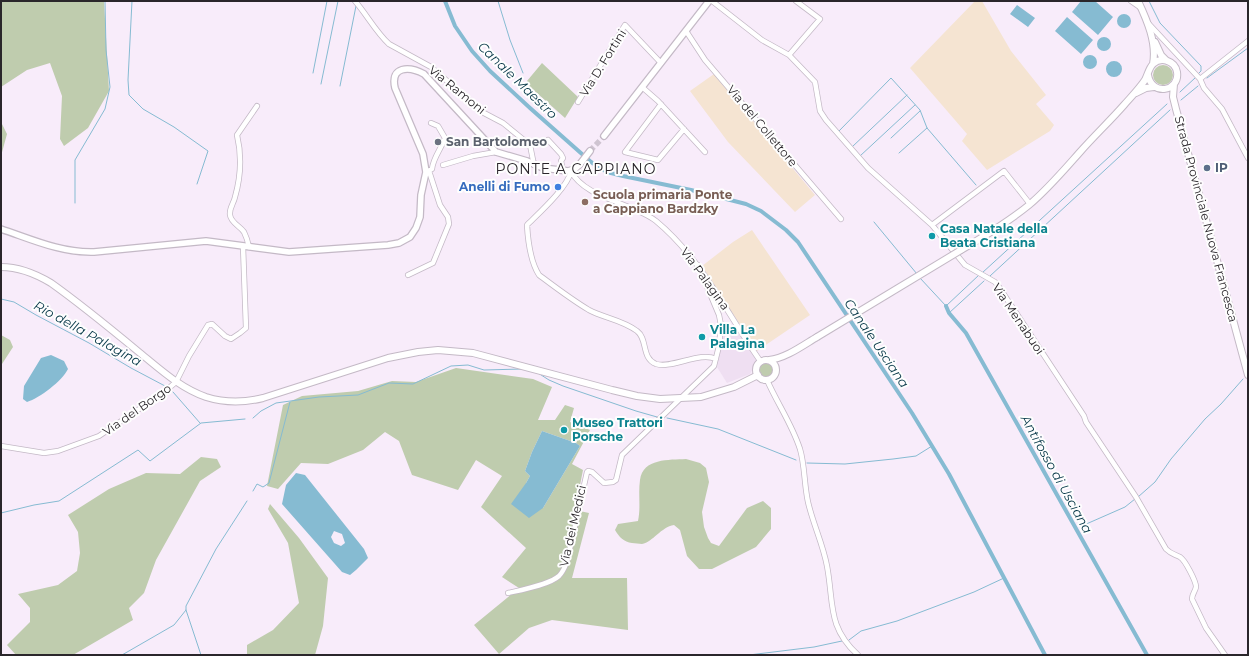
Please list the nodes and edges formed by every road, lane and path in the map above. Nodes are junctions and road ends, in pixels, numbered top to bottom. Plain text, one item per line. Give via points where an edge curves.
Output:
1 (355, 1) edge
2 (711, 1) edge
3 (796, 1) edge
4 (1131, 1) edge
5 (1138, 1) edge
6 (1142, 8) junction
7 (1148, 22) junction
8 (686, 31) junction
9 (1151, 34) junction
10 (1248, 41) edge
11 (789, 55) junction
12 (1167, 60) junction
13 (661, 63) junction
14 (1152, 64) junction
15 (1148, 75) junction
16 (1200, 79) junction
17 (1174, 84) junction
18 (642, 87) junction
19 (1154, 87) junction
20 (1162, 89) junction
21 (1133, 95) junction
22 (578, 102) dead end
23 (661, 104) junction
24 (257, 106) dead end
25 (1176, 109) junction
26 (431, 123) dead end
27 (684, 129) junction
28 (604, 136) tunnel mouth
29 (548, 140) dead end
30 (590, 151) tunnel mouth
31 (496, 152) junction
32 (705, 152) dead end
33 (1248, 158) edge
34 (442, 165) dead end
35 (534, 165) junction
36 (429, 171) junction
37 (563, 171) junction
38 (572, 173) junction
39 (1030, 204) junction
40 (841, 219) dead end
41 (932, 225) junction
42 (1, 229) edge
43 (246, 246) junction
44 (698, 266) junction
45 (1, 267) edge
46 (408, 275) dead end
47 (785, 356) junction
48 (716, 359) junction
49 (768, 360) junction
50 (760, 362) junction
51 (776, 369) junction
52 (758, 375) junction
53 (1248, 375) edge
54 (767, 380) junction
55 (176, 382) junction
56 (680, 398) junction
57 (1, 446) edge
58 (508, 593) dead end
59 (858, 655) edge
60 (1225, 655) edge

1 - 35 street, Via Ramoni via 389,44 431,67 484,113 503,123 530,145
2 - 8 street
2 - 11 street, Via Menabuoi via 762,40
3 - 11 street via 820,19
4 - 6 street
5 - 6 main road
6 - 7 main road
7 - 9 main road
7 - 16 street
8 - 13 street
8 - 40 street, Via del Collettore via 705,60
9 - 12 main road via 1161,55
9 - 14 main road via 1154,53
10 - 16 street
11 - 41 street, Via Menabuoi via 816,82 820,111 826,120 868,168
12 - 14 main road
12 - 17 main road via 1177,70
13 - 18 street
13 - 22 street, Via D. Fortini via 625,25
14 - 15 main road
15 - 19 main road
15 - 21 main road
16 - 33 street via 1204,88 1222,109
17 - 20 main road via 1170,88
17 - 25 main road, Strada Provinciale Nuova Francesca via 1173,97
18 - 23 street
18 - 28 street
19 - 20 main road
19 - 21 main road
20 - 25 main road, Strada Provinciale Nuova Francesca
21 - 39 main road
23 - 27 street
23 - 27 street via 625,152 658,160
24 - 43 street via 236,135 240,150 240,174 230,208 230,216 248,241
25 - 53 main road, Strada Provinciale Nuova Francesca
26 - 36 street via 438,126 445,138
27 - 32 street
29 - 37 street via 563,158
30 - 38 street
31 - 34 street
31 - 35 street
31 - 36 street via 424,74 410,68 403,69 394,78 395,88
35 - 37 street
36 - 43 street via 421,195 420,217 416,228 410,237 399,243 388,246 289,252
36 - 46 street via 449,224 433,263
37 - 38 street
38 - 44 street, Via Palagina via 586,187 646,214 685,249
38 - 48 street via 562,188 527,226 532,258 539,275 590,310 630,326 638,332 645,351 656,364
39 - 41 street via 1004,171
39 - 47 main road, bridge via 1003,225
41 - 60 street, Via Menabuoi via 965,265 995,282 999,287 1084,416 1166,549 1181,558 1195,581 1192,599 1206,628
42 - 43 street via 78,252 206,241
43 - 55 street, Via del Borgo via 246,328 231,339 212,324 208,326
44 - 48 street via 721,325
44 - 50 street, Via Palagina
45 - 55 main road via 20,269 51,283
47 - 49 main road
47 - 51 main road
48 - 56 street, Via dei Medici via 710,371
49 - 50 main road
49 - 51 main road
50 - 52 main road via 757,368
51 - 54 main road via 775,375
52 - 54 main road
52 - 56 main road via 734,387 701,397
54 - 59 street via 784,411 799,448 811,514 827,565 833,615 841,634
55 - 56 main road via 217,400 249,401 388,358 438,350 473,353 637,396
55 - 57 street, Via del Borgo via 163,394 99,436 44,453
56 - 58 street, Via dei Medici via 622,455 616,480 604,483 592,472 587,472 567,562 560,575 536,586

